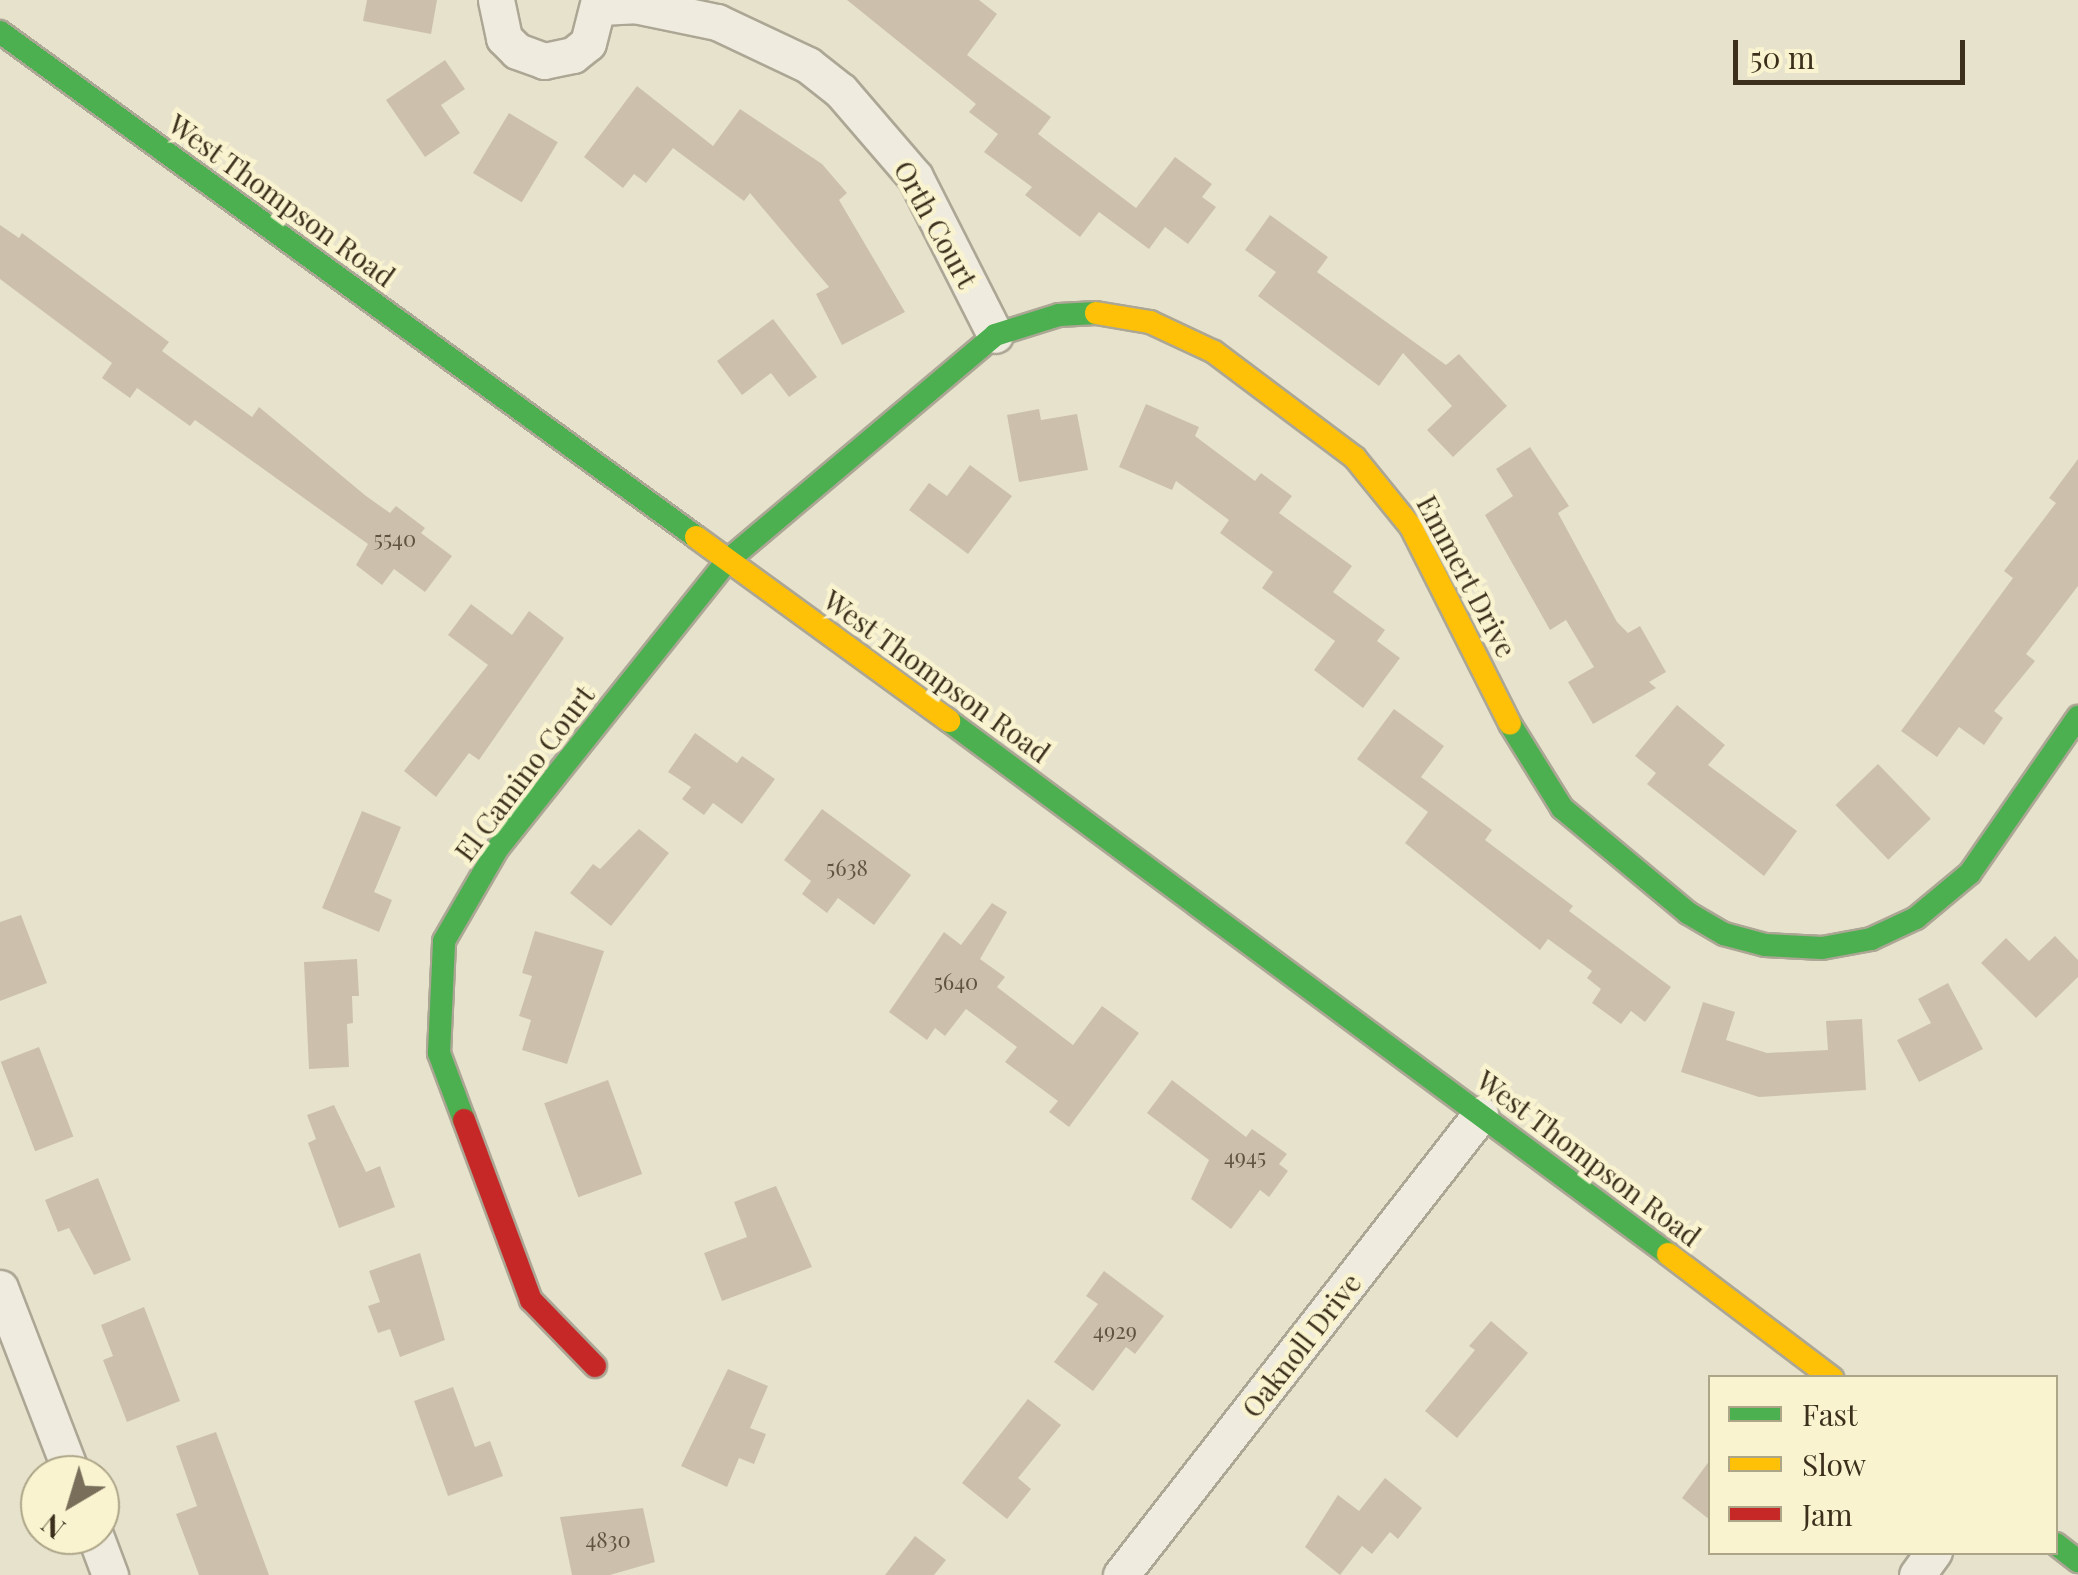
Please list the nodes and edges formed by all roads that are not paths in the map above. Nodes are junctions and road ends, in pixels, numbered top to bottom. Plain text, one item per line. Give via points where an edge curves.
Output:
1 (496, 0) edge
2 (600, 3) edge
3 (0, 32) edge
4 (995, 335) junction
5 (728, 561) junction
6 (2078, 717) edge
7 (1480, 1115) junction
8 (0, 1288) edge
9 (595, 1366) dead end
10 (1828, 1375) edge
11 (64, 1455) edge
12 (2058, 1546) edge
13 (1932, 1555) edge
14 (2078, 1561) edge
15 (1121, 1575) edge
16 (1916, 1575) edge

1 - 2 street, Orth Court via 504,38 517,52 544,61 572,55 588,43
2 - 4 street, Orth Court via 662,8 717,22 808,65 841,91 915,177
3 - 5 street, West Thompson Road
4 - 5 street, Emmert Drive
4 - 6 street, Emmert Drive via 1069,314 1150,322 1214,352 1355,458 1411,527 1527,758 1562,808 1678,905 1724,934 1822,948 1870,940 1916,918 1970,872
5 - 7 street, West Thompson Road
5 - 9 street, El Camino Court via 498,848 444,942 439,1053 531,1300
7 - 10 street, West Thompson Road
7 - 15 street, Oaknoll Drive
8 - 11 street
12 - 14 street
13 - 16 street

